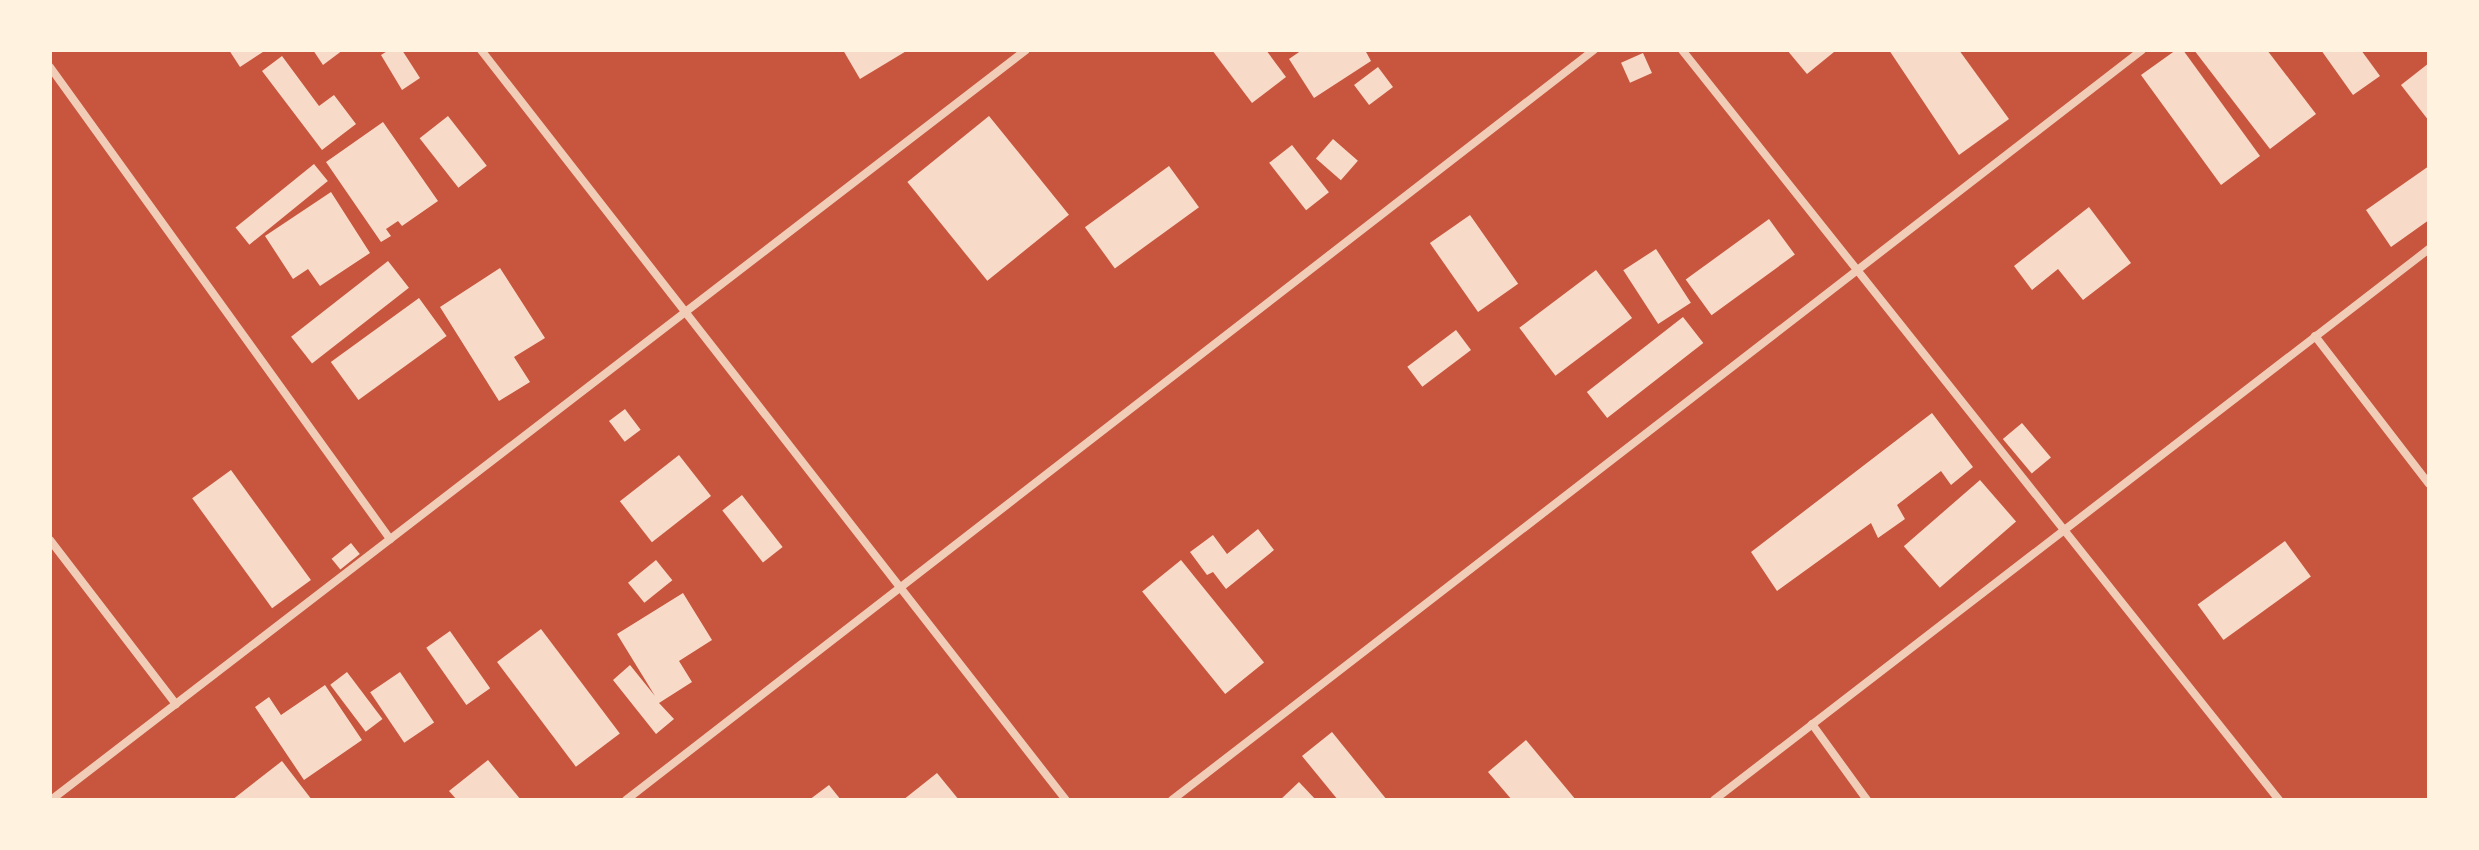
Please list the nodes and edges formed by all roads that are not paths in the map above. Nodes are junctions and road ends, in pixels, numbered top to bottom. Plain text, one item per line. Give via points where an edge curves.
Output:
1 (481, 50) edge
2 (1026, 50) edge
3 (1594, 50) edge
4 (1682, 50) edge
5 (2142, 50) edge
6 (50, 67) edge
7 (2429, 249) edge
8 (1858, 270) junction
9 (685, 312) junction
10 (2315, 336) junction
11 (2429, 484) edge
12 (2063, 531) junction
13 (390, 539) junction
14 (50, 540) edge
15 (900, 587) junction
16 (176, 704) junction
17 (1812, 724) junction
18 (51, 800) edge
19 (626, 800) edge
20 (1066, 800) edge
21 (1172, 800) edge
22 (1714, 800) edge
23 (1867, 800) edge
24 (2279, 800) edge

1 - 9 street
2 - 9 street
3 - 15 street
4 - 8 street
5 - 8 street
6 - 13 street
7 - 10 street
8 - 12 street
8 - 21 street
9 - 13 street
9 - 15 street
10 - 11 street
10 - 12 street
12 - 17 street
12 - 24 street
13 - 16 street
14 - 16 street
15 - 19 street
15 - 20 street
16 - 18 street
17 - 22 street
17 - 23 street

